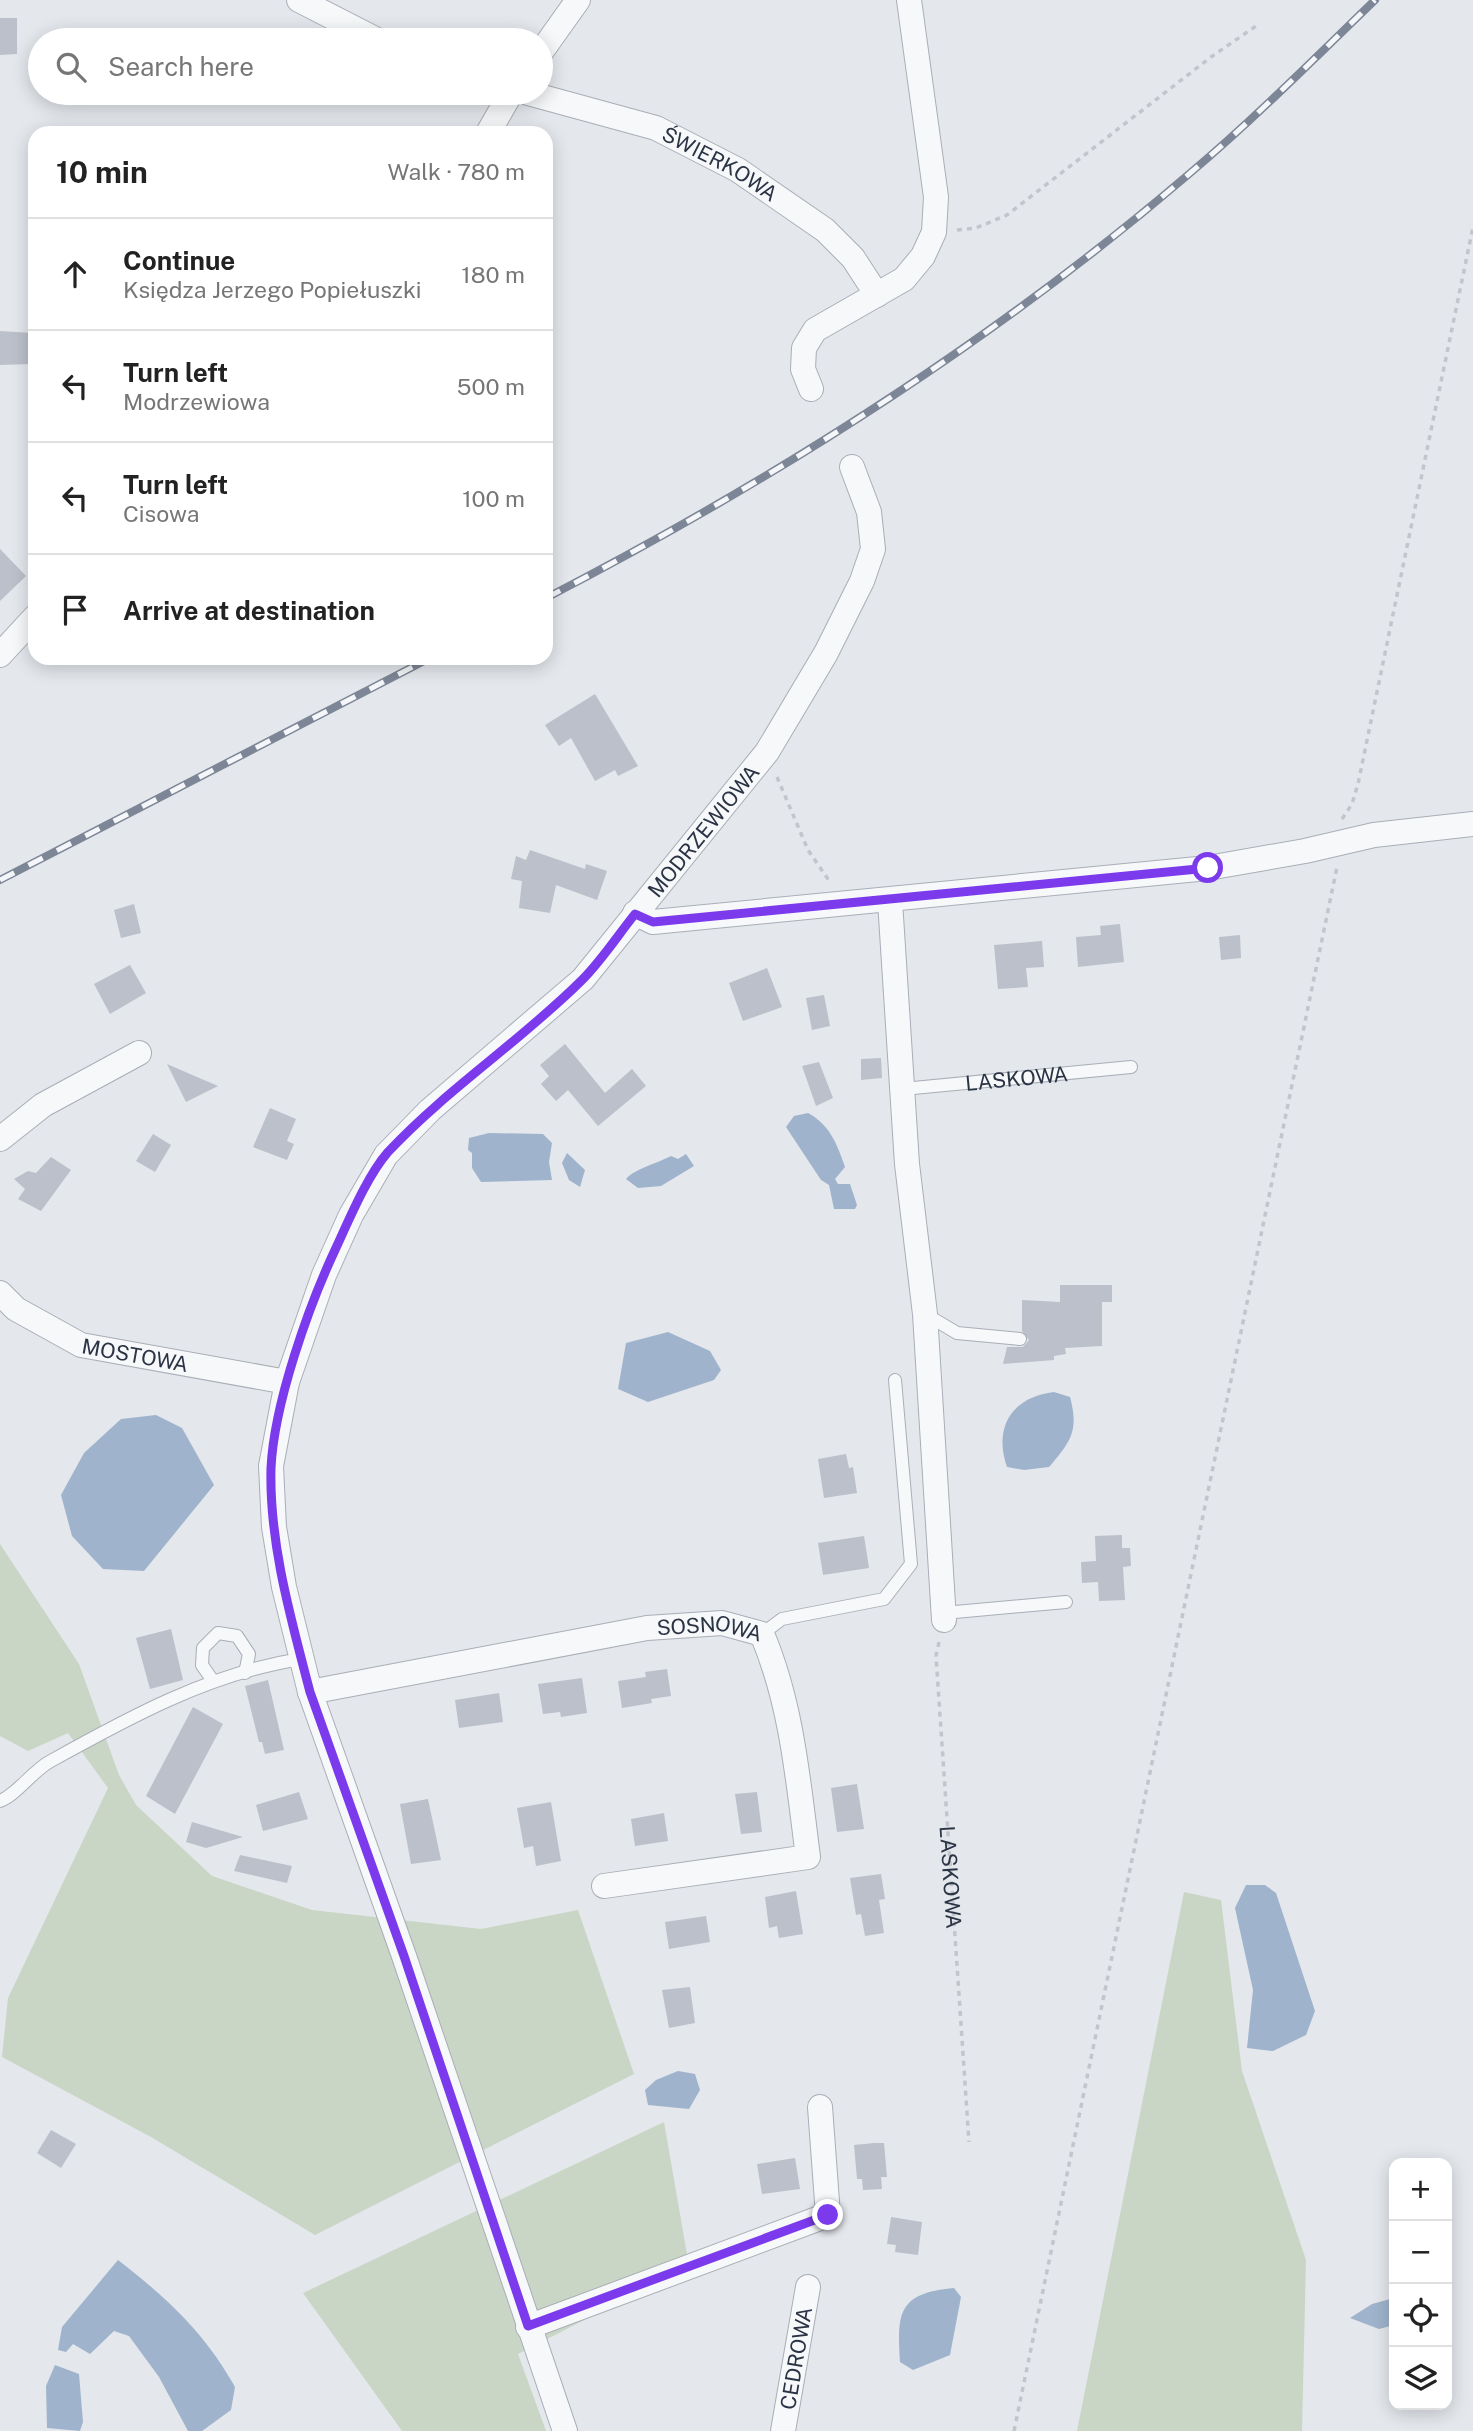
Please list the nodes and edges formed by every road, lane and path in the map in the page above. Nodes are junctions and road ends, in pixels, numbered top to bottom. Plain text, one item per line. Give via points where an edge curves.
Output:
1 (299, 0) edge
2 (578, 0) edge
3 (909, 0) edge
4 (1259, 24) dead end
5 (354, 28) edge
6 (553, 35) edge
7 (553, 100) edge
8 (504, 105) edge
9 (492, 126) edge
10 (1473, 227) edge
11 (934, 232) junction
12 (877, 295) junction
13 (811, 389) dead end
14 (852, 467) dead end
15 (28, 625) edge
16 (0, 655) edge
17 (767, 752) junction
18 (1473, 824) edge
19 (1342, 844) junction
20 (890, 901) junction
21 (845, 905) junction
22 (635, 914) junction
23 (139, 1053) dead end
24 (1131, 1067) dead end
25 (902, 1089) junction
26 (0, 1139) edge
27 (0, 1293) edge
28 (925, 1314) junction
29 (1020, 1339) dead end
30 (895, 1380) dead end
31 (287, 1381) junction
32 (1066, 1602) dead end
33 (944, 1616) junction
34 (762, 1634) junction
35 (301, 1658) junction
36 (245, 1673) junction
37 (213, 1681) junction
38 (310, 1692) junction
39 (0, 1801) edge
40 (604, 1886) dead end
41 (820, 2107) dead end
42 (969, 2142) dead end
43 (808, 2287) dead end
44 (528, 2326) junction
45 (565, 2431) edge
46 (783, 2431) edge
47 (1014, 2431) edge

1 - 5 street
2 - 6 street
3 - 11 street via 936,197
4 - 11 path via 1007,215 976,228
7 - 12 street, ŚWIERKOWA via 656,128 738,170 825,230 853,258
8 - 9 street
10 - 19 path via 1358,784 1338,825
11 - 12 street via 923,257 904,279
12 - 13 street via 815,330 804,348 803,369
14 - 17 street, MODRZEWIOWA via 869,512 873,549 826,653
15 - 16 street
17 - 21 path via 808,850
17 - 22 street, MODRZEWIOWA
18 - 19 street via 1374,835
19 - 20 street via 1208,868
19 - 47 path
20 - 21 street
20 - 25 street
21 - 22 street via 653,922
22 - 31 street, MODRZEWIOWA via 583,979 430,1110 386,1155 351,1215 324,1275
23 - 26 street via 43,1105
24 - 25 lane, LASKOWA
25 - 28 street
27 - 31 street, MOSTOWA via 16,1309 81,1345
28 - 29 lane via 957,1333
28 - 33 street
30 - 34 lane via 911,1564 884,1599 782,1619
31 - 35 street, MODRZEWIOWA via 271,1466 284,1587
32 - 33 lane
33 - 42 path, LASKOWA via 936,1656
34 - 38 street, SOSNOWA via 722,1622 647,1628
34 - 40 street, SOSNOWA via 792,1728 807,1857
35 - 36 lane
35 - 38 street, MODRZEWIOWA
36 - 37 lane
36 - 37 lane via 249,1654 237,1636 218,1633 203,1648 202,1665
37 - 39 lane via 113,1727 40,1768
38 - 44 street, MODRZEWIOWA
41 - 44 street via 828,2215
43 - 46 street, CEDROWA
44 - 45 street, MODRZEWIOWA

